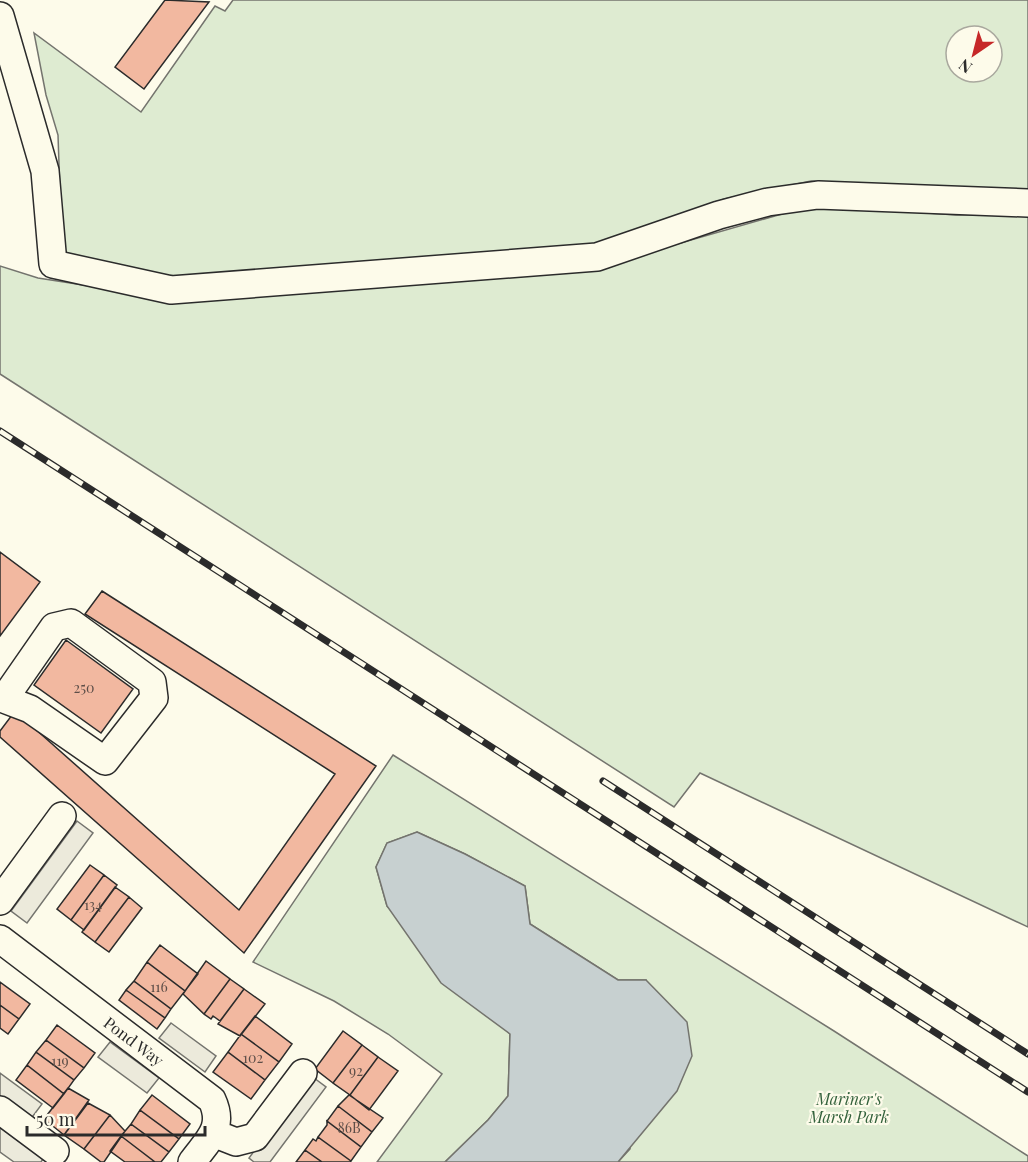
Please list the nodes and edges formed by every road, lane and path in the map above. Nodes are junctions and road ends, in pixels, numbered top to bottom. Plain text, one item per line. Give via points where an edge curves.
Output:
1 (12, 0) edge
2 (0, 16) edge
3 (1028, 203) edge
4 (2, 698) edge
5 (62, 816) dead end
6 (0, 901) edge
7 (0, 939) edge
8 (303, 1073) dead end
9 (0, 1110) edge
10 (213, 1133) junction
11 (55, 1151) dead end
12 (192, 1162) edge

1 - 2 street
2 - 3 street via 45,171 53,264 171,290 597,257 719,215 768,202 818,195
4 - 4 street via 54,627 71,623 152,682 154,699 105,761 30,709
5 - 6 street
7 - 10 street, Pond Way via 212,1100 218,1113
8 - 10 street via 255,1137 236,1142
9 - 11 street
10 - 12 street

